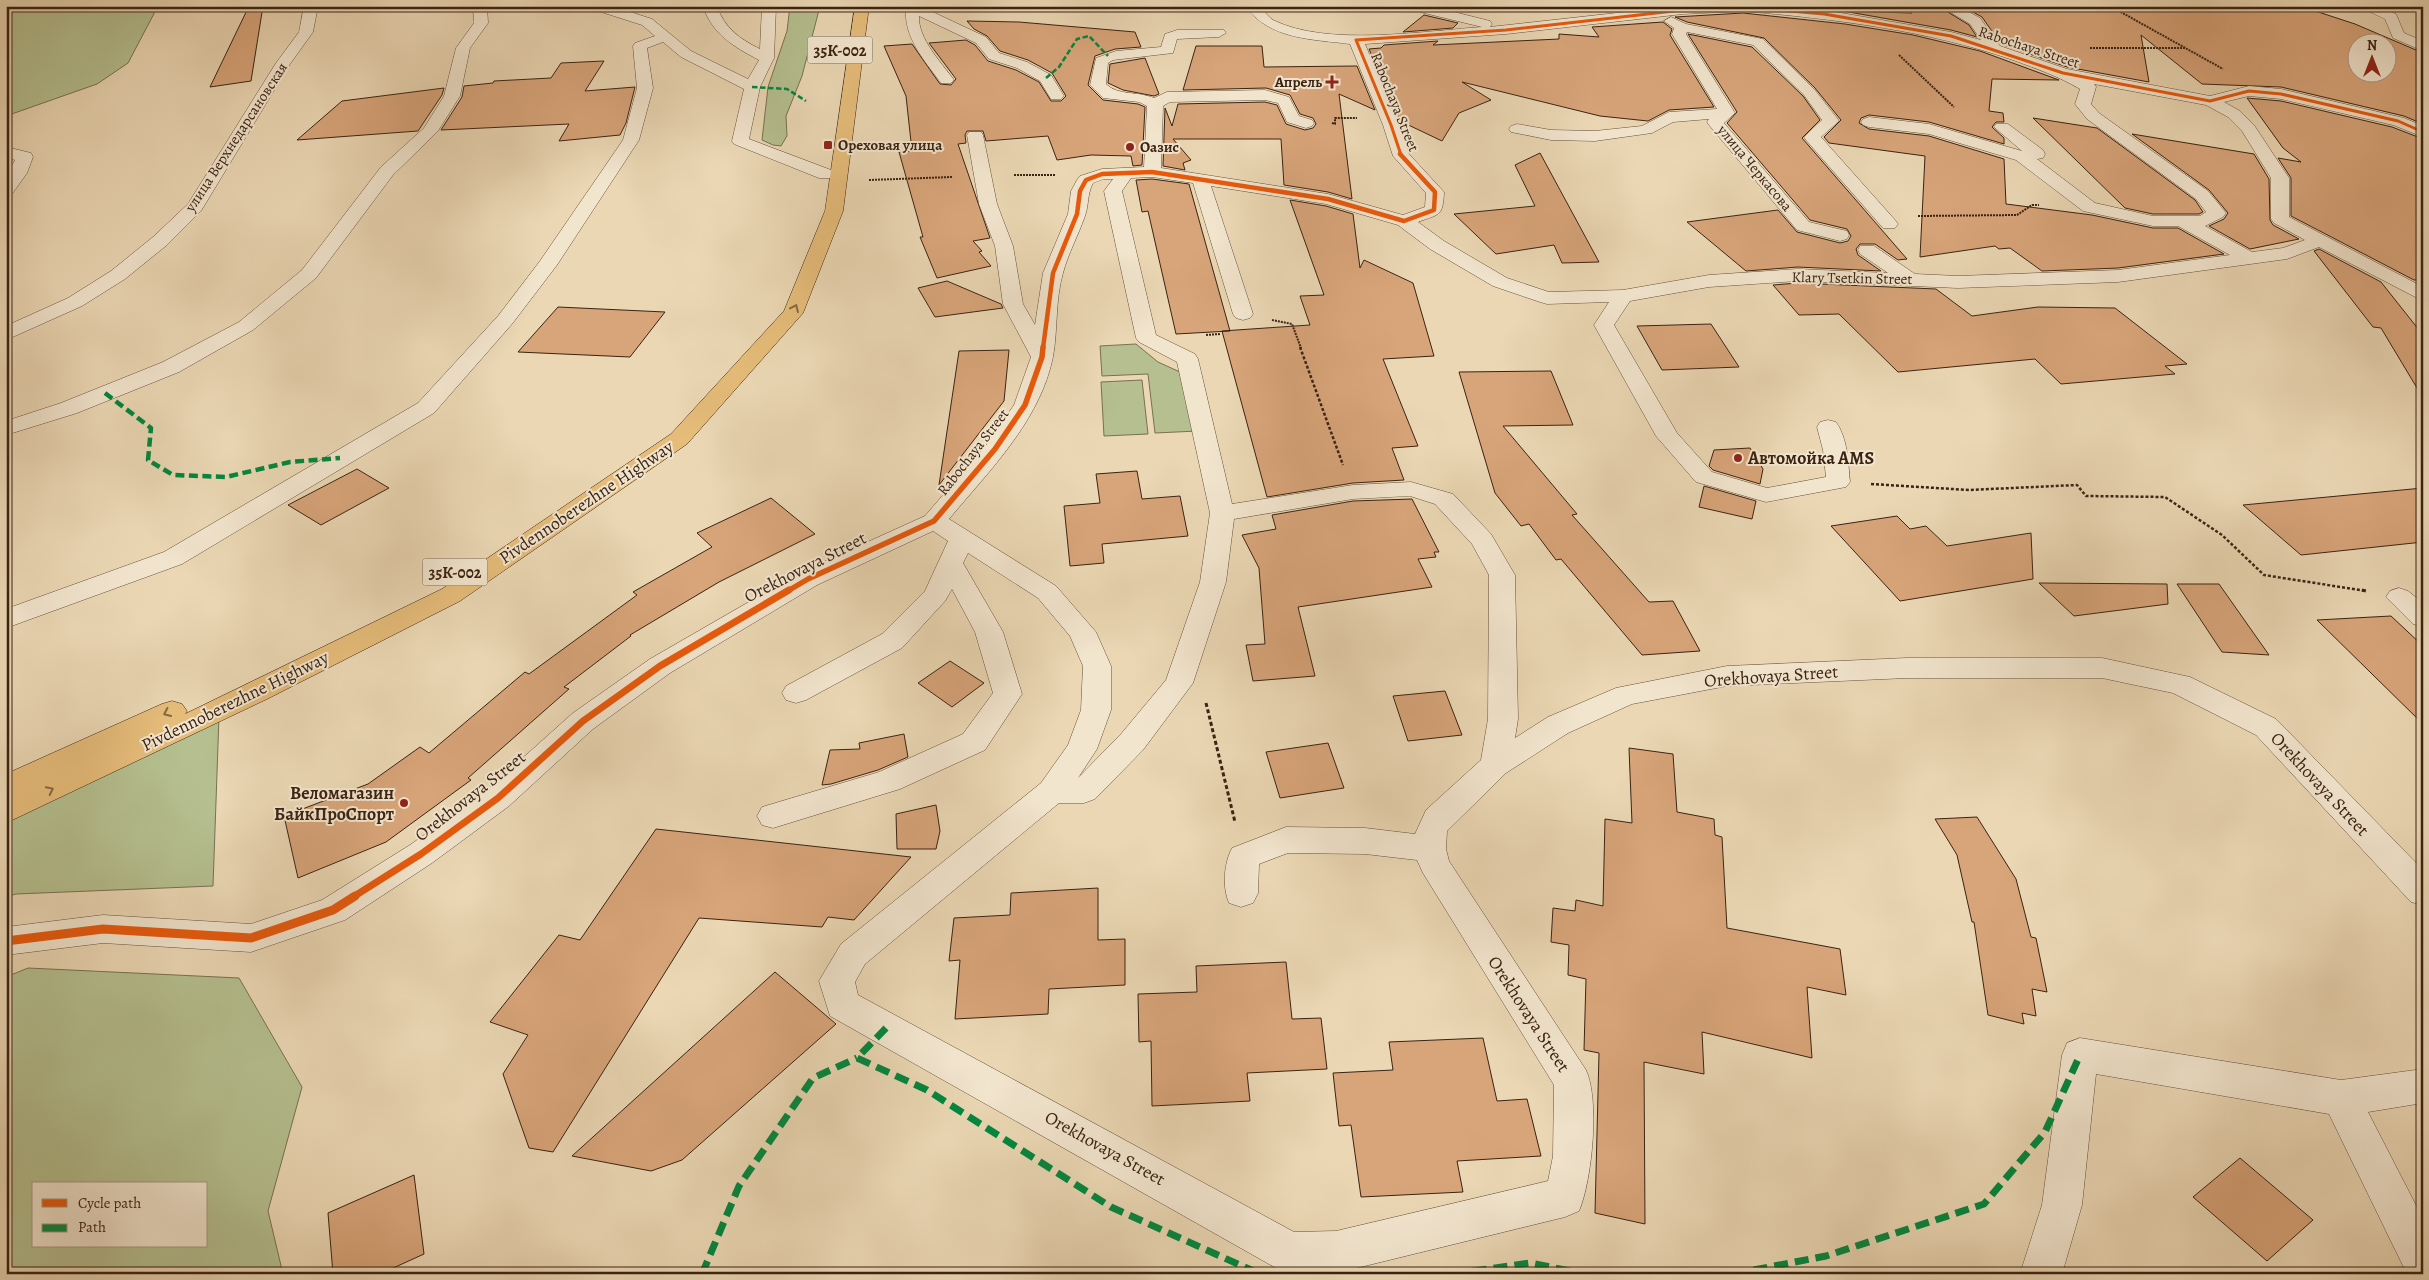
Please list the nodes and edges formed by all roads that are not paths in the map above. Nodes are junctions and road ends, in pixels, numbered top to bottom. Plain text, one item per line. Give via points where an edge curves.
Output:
1 (312, 6) edge
2 (480, 6) edge
3 (597, 6) edge
4 (637, 6) edge
5 (710, 6) edge
6 (769, 6) edge
7 (862, 6) edge
8 (1252, 6) edge
9 (1423, 6) edge
10 (1947, 6) edge
11 (2364, 6) edge
12 (911, 8) edge
13 (1872, 8) dead end
14 (1821, 10) edge
15 (1681, 14) edge
16 (1852, 18) junction
17 (644, 22) junction
18 (1506, 30) junction
19 (1219, 33) dead end
20 (666, 37) junction
21 (1356, 40) junction
22 (2423, 47) edge
23 (1994, 48) junction
24 (767, 58) junction
25 (2063, 73) junction
26 (2233, 75) road end
27 (946, 80) dead end
28 (752, 87) junction
29 (2249, 91) junction
30 (834, 94) dead end
31 (1056, 96) dead end
32 (2210, 101) junction
33 (1155, 104) junction
34 (1728, 113) junction
35 (1869, 122) dead end
36 (1306, 123) road end
37 (2002, 127) road end
38 (1517, 129) dead end
39 (2423, 132) edge
40 (975, 135) dead end
41 (6, 152) edge
42 (1126, 172) junction
43 (1152, 172) junction
44 (826, 174) junction
45 (1200, 180) junction
46 (2058, 184) junction
47 (6, 190) edge
48 (1886, 220) road end
49 (1404, 221) junction
50 (2182, 221) junction
51 (1840, 235) dead end
52 (2318, 241) junction
53 (1867, 250) dead end
54 (2249, 258) junction
55 (1908, 279) junction
56 (2423, 295) edge
57 (1623, 296) junction
58 (1243, 314) road end
59 (9, 333) edge
60 (1042, 357) junction
61 (1828, 427) dead end
62 (6, 428) edge
63 (1222, 513) junction
64 (934, 521) junction
65 (956, 551) junction
66 (2399, 597) road end
67 (2423, 618) edge
68 (6, 619) edge
69 (796, 693) dead end
70 (1496, 764) junction
71 (6, 787) edge
72 (1052, 791) junction
73 (6, 811) edge
74 (773, 816) dead end
75 (1430, 849) junction
76 (2423, 892) edge
77 (1241, 893) dead end
78 (6, 941) edge
79 (2423, 1086) edge
80 (2341, 1098) junction
81 (2423, 1262) edge
82 (2041, 1274) edge

1 - 59 street, улица Верхнедарсановская via 306,32 283,63 195,207 118,275 75,302
2 - 62 street via 481,23 463,48 452,96 430,131 387,171 309,274 246,326 171,367 69,408
3 - 17 street
4 - 17 street
5 - 24 street via 712,15 734,41
6 - 24 street
73 -> 7 highway, Pivdennoberezhne Highway via 257,692 452,594 679,439 793,313 834,211
8 - 21 street via 1266,22 1301,34
9 - 18 street
10 - 23 street via 1975,20
11 - 22 street via 2390,17 2398,35
12 - 27 street via 915,31
12 - 31 street via 980,40 994,56 1022,64 1046,78
13 - 16 street via 1856,10
14 - 15 street, Rabochaya Street via 1743,7
14 - 16 street, Rabochaya Street
15 - 18 street, Rabochaya Street via 1656,13
15 - 34 street, улица Черкасова via 1679,34
15 - 48 street via 1758,42 1809,92 1831,121 1812,137
16 - 23 street, Rabochaya Street via 1951,36
17 - 20 street
18 - 21 street, Rabochaya Street
19 - 33 street via 1178,34 1170,37 1168,50 1156,54 1108,56 1101,61 1098,85 1108,95 1142,98
20 - 28 street via 686,54
20 - 68 street via 640,46 645,88 631,140 547,265 505,320 426,408 173,558
21 - 49 street, Rabochaya Street via 1401,156 1436,192 1434,210
23 - 25 street, Rabochaya Street
24 - 28 street
25 - 32 street, Rabochaya Street
25 - 50 street via 2088,87 2083,104 2093,116 2202,195 2217,213 2204,221
26 - 29 street via 2249,85
28 - 44 street via 740,141
29 - 32 street, Rabochaya Street
29 - 39 street, Rabochaya Street via 2330,104
30 - 44 highway, 35К-002
32 - 52 street via 2234,114 2248,128 2280,178 2280,218
33 - 36 street via 1167,98 1265,95 1284,100 1293,119
33 - 43 street
34 - 38 street via 1669,117 1646,130 1595,136 1551,135
34 - 51 street, улица Черкасова via 1715,122 1802,226
35 - 46 street via 1928,129 2022,156
37 - 46 street via 2064,176
40 - 60 street via 988,204 1004,246 1013,304
41 - 47 street via 25,157
42 - 43 street, Rabochaya Street
42 - 60 street, Rabochaya Street via 1102,174 1086,180 1080,191 1076,214 1053,272
42 - 63 street via 1113,191 1146,338 1186,359
43 - 45 street, Rabochaya Street
44 -> 71 highway, Pivdennoberezhne Highway / 35К-002 via 808,236 769,317 707,391 634,454 524,531 391,611
45 - 49 street, Rabochaya Street via 1328,199
45 - 58 street
46 - 50 street via 2089,207 2153,221
49 - 57 street, Klary Tsetkin Street via 1437,245 1500,282 1547,298
50 - 54 street
52 - 54 street, Klary Tsetkin Street via 2287,253
52 - 56 street
53 - 55 street
54 - 55 street, Klary Tsetkin Street via 2118,276 1958,282
55 - 57 street, Klary Tsetkin Street via 1798,275 1709,281
57 - 61 street via 1604,325 1667,436 1704,477 1766,495 1838,482
60 - 64 street, Rabochaya Street via 1025,405 995,449
63 - 70 street via 1353,492 1411,490 1444,499 1482,540 1502,575 1503,719
63 - 72 street via 1213,582 1179,683 1132,742 1084,791
64 - 65 street, Orekhovaya Street
64 - 78 street, Orekhovaya Street via 808,578 660,666 583,721 498,798 421,854 333,910 251,938 103,929
65 - 69 street via 936,595 892,641
65 - 72 street, Orekhovaya Street via 1047,592 1082,632 1097,666 1096,710 1082,749
65 - 74 street via 989,632 1008,694 974,742 889,781
66 - 67 street
70 - 75 street, Orekhovaya Street via 1438,818 1431,831
70 - 76 street, Orekhovaya Street via 1558,725 1626,695 1727,676 1907,668 2102,668 2180,684 2266,727
72 - 75 street, Orekhovaya Street via 854,954 837,981 843,1005 1291,1253 1336,1252 1565,1197 1572,1156 1573,1082 1434,864
75 - 77 street via 1364,841 1286,840 1243,857
79 - 80 street
80 - 81 street
80 - 82 street via 2080,1054 2062,1204

